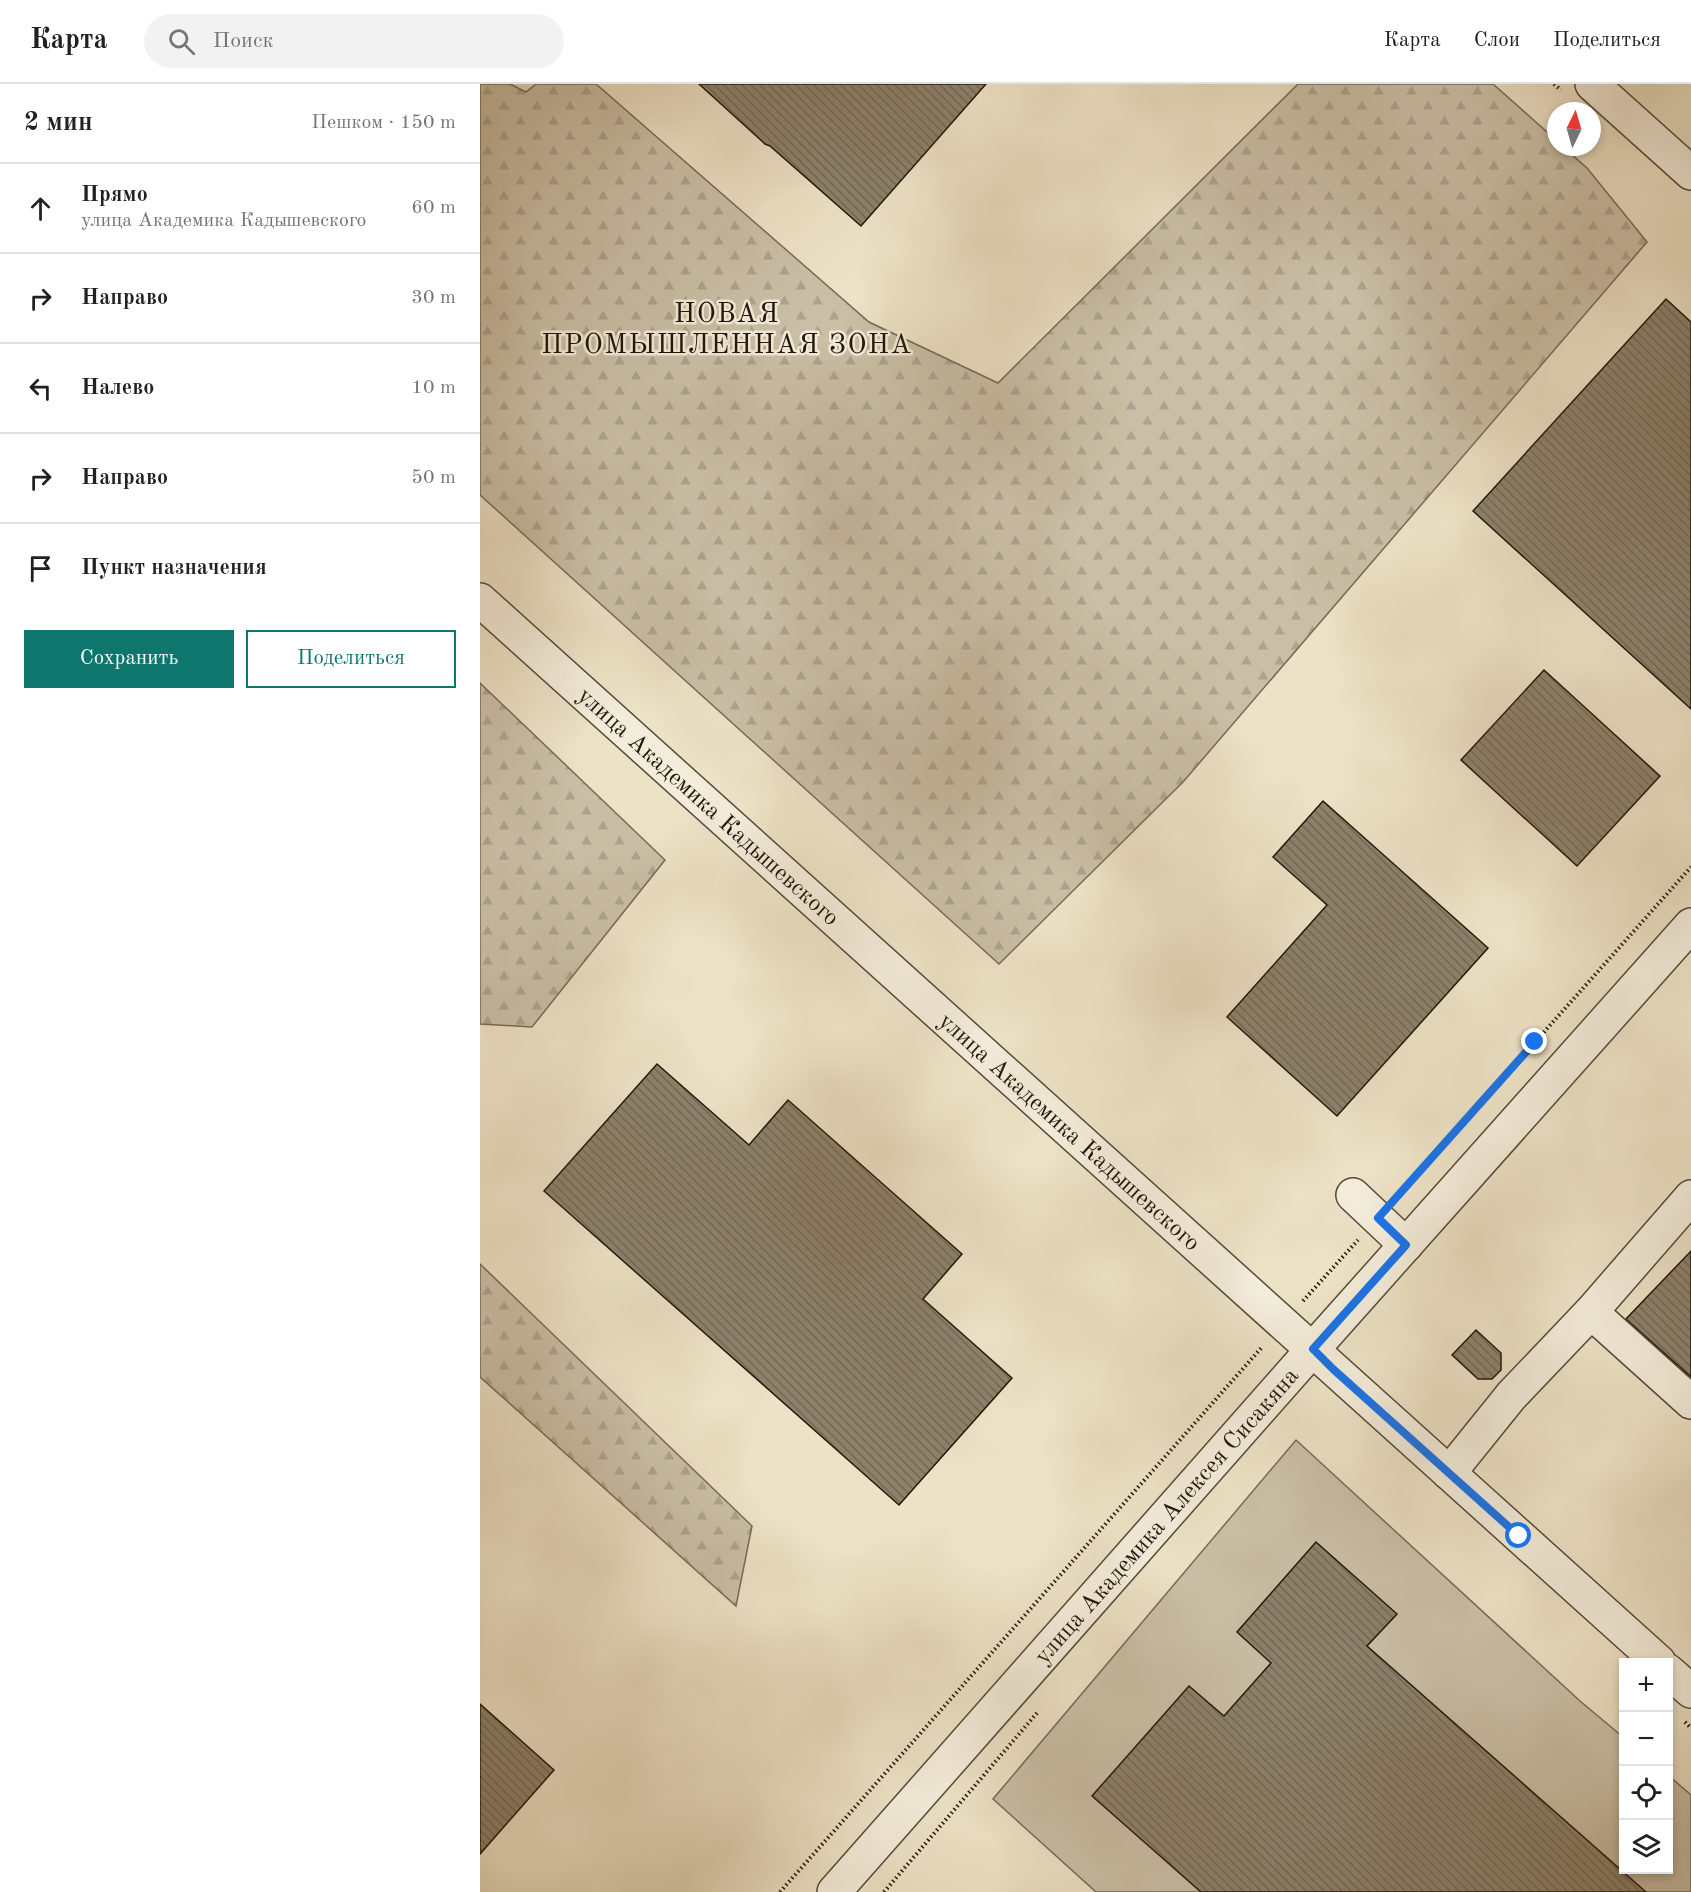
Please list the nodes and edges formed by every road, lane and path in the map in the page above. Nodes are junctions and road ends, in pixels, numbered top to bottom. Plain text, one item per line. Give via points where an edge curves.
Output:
1 (1592, 84) edge
2 (1691, 173) edge
3 (480, 600) edge
4 (1691, 867) edge
5 (1691, 925) edge
6 (1353, 1195) dead end
7 (1691, 1197) edge
8 (1378, 1218) junction
9 (1406, 1245) junction
10 (1304, 1301) dead end
11 (1591, 1312) junction
12 (1265, 1343) dead end
13 (1313, 1349) junction
14 (1691, 1402) edge
15 (1449, 1473) junction
16 (1655, 1658) edge
17 (1673, 1675) edge
18 (1691, 1691) edge
19 (780, 1892) edge
20 (834, 1892) edge

1 - 2 street
3 - 13 street, улица Академика Кадышевского
4 - 8 path
5 - 9 street, улица Академика Алексея Сисакяна
6 - 8 street
7 - 11 street
8 - 9 street
8 - 10 path
9 - 13 street, улица Академика Алексея Сисакяна
11 - 14 street
11 - 15 street via 1511,1396
12 - 19 path
13 - 15 street, улица Академика Кадышевского
13 - 20 street, улица Академика Алексея Сисакяна
15 - 16 street, улица Академика Кадышевского
17 - 18 street

